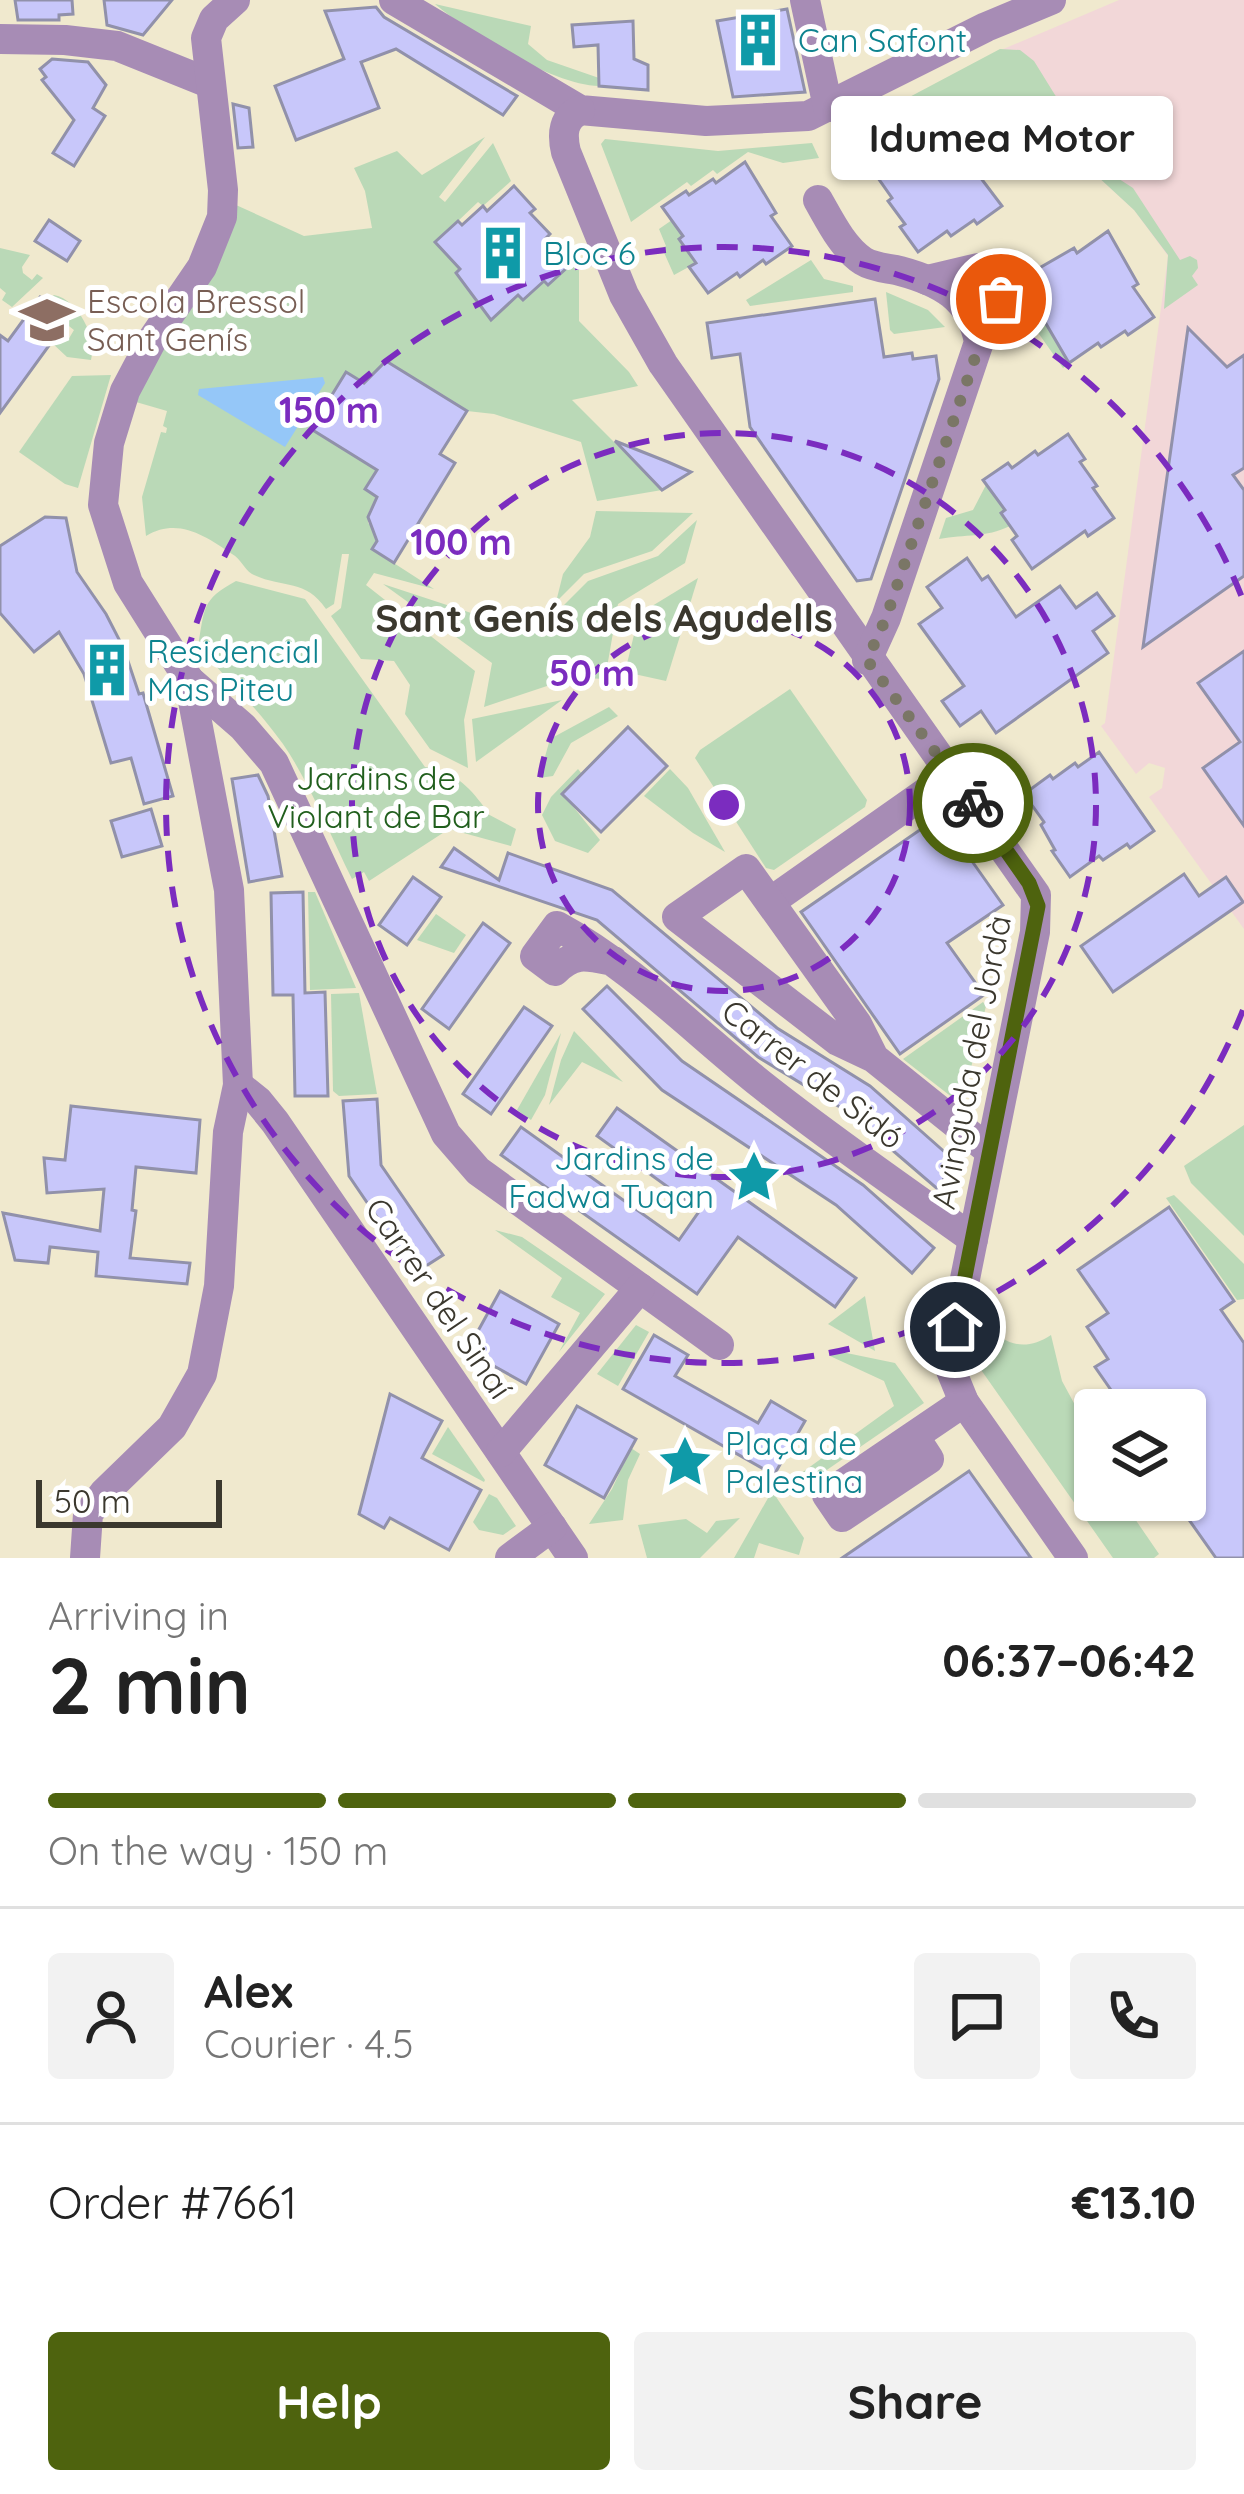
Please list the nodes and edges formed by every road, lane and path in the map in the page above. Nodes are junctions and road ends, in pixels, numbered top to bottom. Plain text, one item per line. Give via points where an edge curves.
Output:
1 (394, 0) edge
2 (805, 0) edge
3 (1051, 0) edge
4 (225, 4) edge
5 (0, 39) edge
6 (208, 83) junction
7 (829, 106) junction
8 (580, 110) junction
9 (818, 200) dead end
10 (927, 280) junction
11 (980, 343) junction
12 (867, 660) junction
13 (189, 680) junction
14 (952, 774) junction
15 (770, 902) junction
16 (614, 962) dead end
17 (874, 1058) junction
18 (238, 1085) junction
19 (990, 1151) junction
20 (973, 1240) junction
21 (640, 1288) junction
22 (719, 1345) dead end
23 (964, 1402) junction
24 (914, 1436) dead end
25 (501, 1452) junction
26 (552, 1527) junction
27 (86, 1558) edge
28 (510, 1558) edge
29 (573, 1558) edge
30 (1073, 1558) edge

1 - 8 street
2 - 7 street
3 - 7 street
4 - 6 street via 206,38
5 - 6 street via 117,46
6 - 13 street via 222,217 202,267 125,391 104,473 103,505 128,583
7 - 8 street via 808,116 706,121
8 - 12 street, Avinguda del Jordà via 562,136 624,295 662,364
9 - 10 street via 861,260
10 - 11 street via 965,304
10 - 11 street via 985,268 997,274 1004,292
11 - 12 street
12 - 14 street, Avinguda del Jordà
13 - 18 street via 229,890
13 - 21 street via 274,763 446,1134 478,1171
14 - 15 street
14 - 19 street, Avinguda del Jordà via 1038,906
15 - 17 street
15 - 17 street via 746,869 677,917 838,1041
16 - 20 street, Carrer de Sidó via 764,1087
17 - 19 street
18 - 25 street, Carrer del Sinaí via 275,1122
18 - 27 street via 202,1374 172,1426 88,1514
19 - 20 street, Avinguda del Jordà
20 - 23 street, Avinguda del Jordà via 948,1363
21 - 22 street
21 - 25 street
23 - 24 street
23 - 30 street, Avinguda del Jordà
25 - 26 street, Carrer del Sinaí
26 - 28 street
26 - 29 street, Carrer del Sinaí

